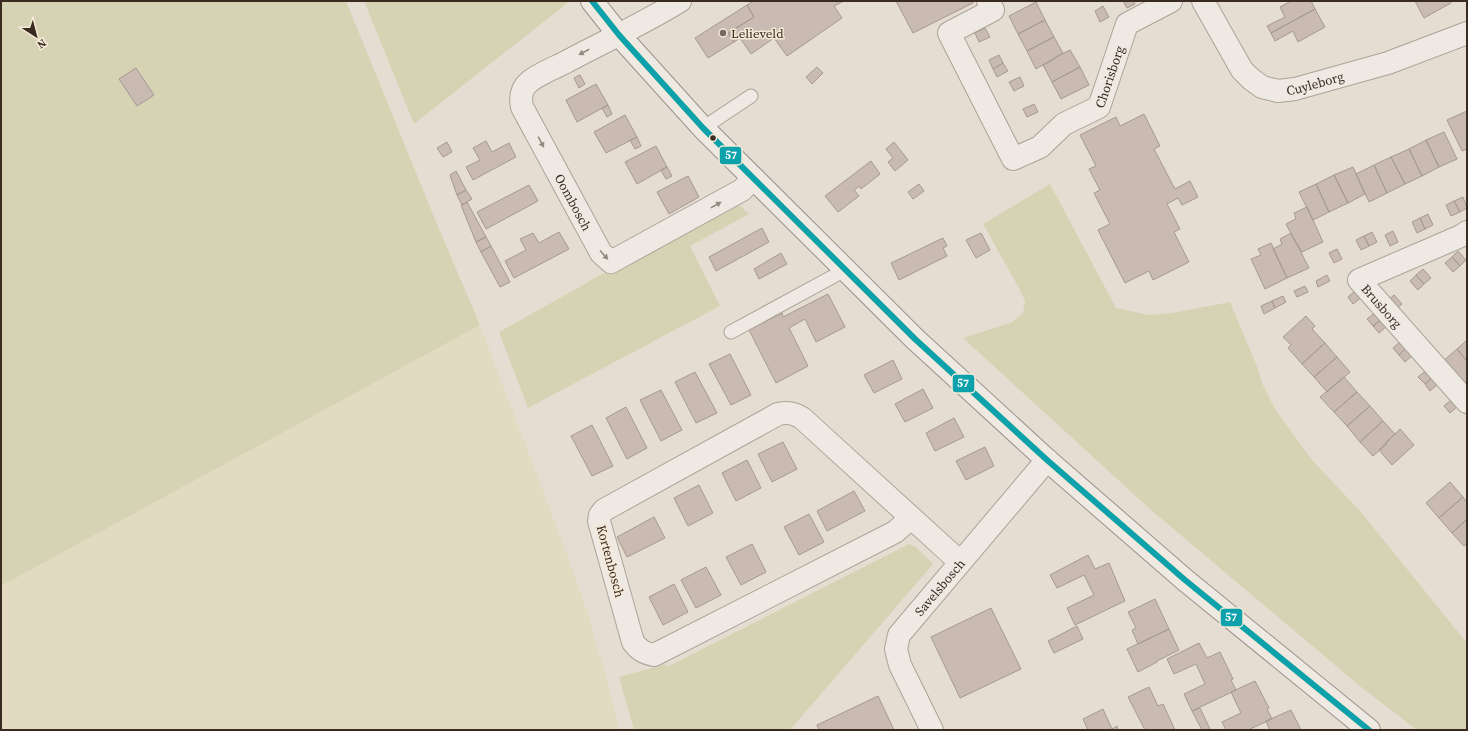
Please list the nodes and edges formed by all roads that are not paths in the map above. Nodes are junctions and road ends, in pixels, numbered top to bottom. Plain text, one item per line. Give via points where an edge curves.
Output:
1 (592, 1) edge
2 (680, 1) edge
3 (1171, 1) edge
4 (1203, 1) edge
5 (991, 5) edge
6 (1467, 33) edge
7 (619, 35) junction
8 (751, 96) dead end
9 (703, 128) junction
10 (753, 178) junction
11 (1467, 232) edge
12 (845, 270) junction
13 (731, 332) dead end
14 (1467, 402) edge
15 (1047, 460) junction
16 (911, 518) junction
17 (960, 562) junction
18 (932, 730) edge
19 (1369, 730) edge

1 - 7 street
2 - 7 street
3 - 5 street, Chorisborg via 1127,24 1099,107 1064,124 1040,147 1013,159 949,33
4 - 6 street, Cuyleborg via 1242,70 1262,87 1278,91 1295,89 1388,63
7 - 9 street
7 -> 10 street, Oombosch via 530,82 521,92 525,112 601,253 610,262 742,190
8 - 9 lane
9 - 10 street
10 - 12 street
11 - 14 street, Brusborg via 1359,280
12 - 13 lane
12 - 15 street via 915,339
15 - 17 street, Savelsbosch
15 - 19 street via 1184,580
16 - 16 street, Kortenbosch via 802,418 786,412 778,414 604,510 599,521 633,642 645,654 654,655 895,532
16 - 17 street, Kortenbosch
17 - 18 street, Savelsbosch via 899,635 896,649 900,666

